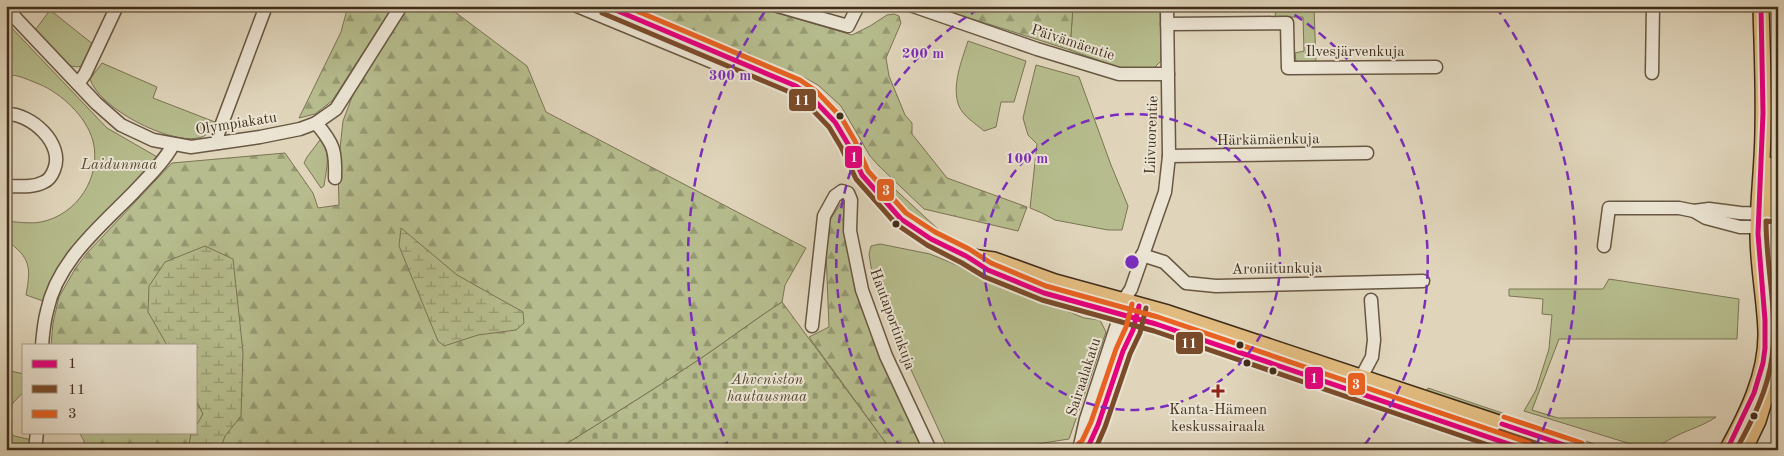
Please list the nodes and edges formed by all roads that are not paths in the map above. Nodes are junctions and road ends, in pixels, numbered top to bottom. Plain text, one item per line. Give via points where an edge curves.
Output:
1 (117, 6) edge
2 (266, 6) edge
3 (401, 6) edge
4 (577, 6) edge
5 (606, 6) edge
6 (778, 6) edge
7 (858, 6) edge
8 (913, 6) edge
9 (1167, 6) edge
10 (1654, 6) edge
11 (1761, 6) edge
12 (6, 8) edge
13 (1167, 24) junction
14 (1436, 67) dead end
15 (727, 68) dead end
16 (1652, 73) dead end
17 (1168, 74) junction
18 (78, 84) junction
19 (6, 114) edge
20 (316, 123) junction
21 (218, 143) junction
22 (172, 145) junction
23 (1368, 153) dead end
24 (1169, 156) junction
25 (335, 178) dead end
26 (6, 186) edge
27 (1770, 221) edge
28 (1604, 246) dead end
29 (1142, 255) junction
30 (1423, 282) dead end
31 (1371, 300) dead end
32 (1125, 302) junction
33 (1138, 312) junction
34 (812, 326) dead end
35 (42, 344) edge
36 (1772, 364) edge
37 (1360, 377) junction
38 (1355, 392) junction
39 (37, 434) edge
40 (35, 450) edge
41 (930, 450) edge
42 (1080, 450) edge
43 (1528, 450) edge
44 (1580, 450) edge
45 (1727, 450) edge
46 (1744, 450) edge

1 - 18 street via 86,74
2 - 21 street via 218,134
3 - 20 street, Olympiakatu via 336,109
4 - 15 street
5 - 32 main road via 796,86 835,122 862,175 884,201 901,219 931,239 988,270 1044,293
6 - 7 street via 848,26
8 - 17 street, Päivämäentie via 1120,74
9 - 13 street, Liivuorentie
10 - 16 street
11 - 27 main road via 1763,129
12 - 18 street, Olympiakatu
13 - 14 street, Ilvesjärvenkuja via 1287,23 1288,68
13 - 17 street, Liivuorentie
17 - 24 street, Liivuorentie
18 - 22 street, Olympiakatu via 121,125
19 - 26 street via 26,118 39,128 50,141 57,158 54,170 44,182
20 - 21 street, Olympiakatu via 300,129
20 - 25 street via 334,149
21 - 22 street, Olympiakatu via 191,147
22 - 35 street via 161,162 68,264 47,309
23 - 24 street, Härkämäenkuja
24 - 29 street, Liivuorentie via 1165,192
27 - 28 street via 1710,208 1694,211 1609,208
27 - 36 main road via 1766,334
29 - 30 street, Aroniitunkuja via 1164,262 1186,283 1216,286
29 - 32 street, Liivuorentie
31 - 37 street via 1372,357
32 - 33 main road
32 - 42 street, Sairaalakatu via 1086,419
33 - 37 main road via 1168,313
33 - 38 main road via 1156,324
33 - 42 street, Sairaalakatu via 1094,436 1088,446
34 - 41 street, Hautaportinkuja via 824,216 835,196 844,191 851,200 850,231 862,290 886,356
36 - 45 main road
36 - 46 main road via 1758,422
37 - 38 street
37 - 44 main road
38 - 43 main road
39 - 40 street

